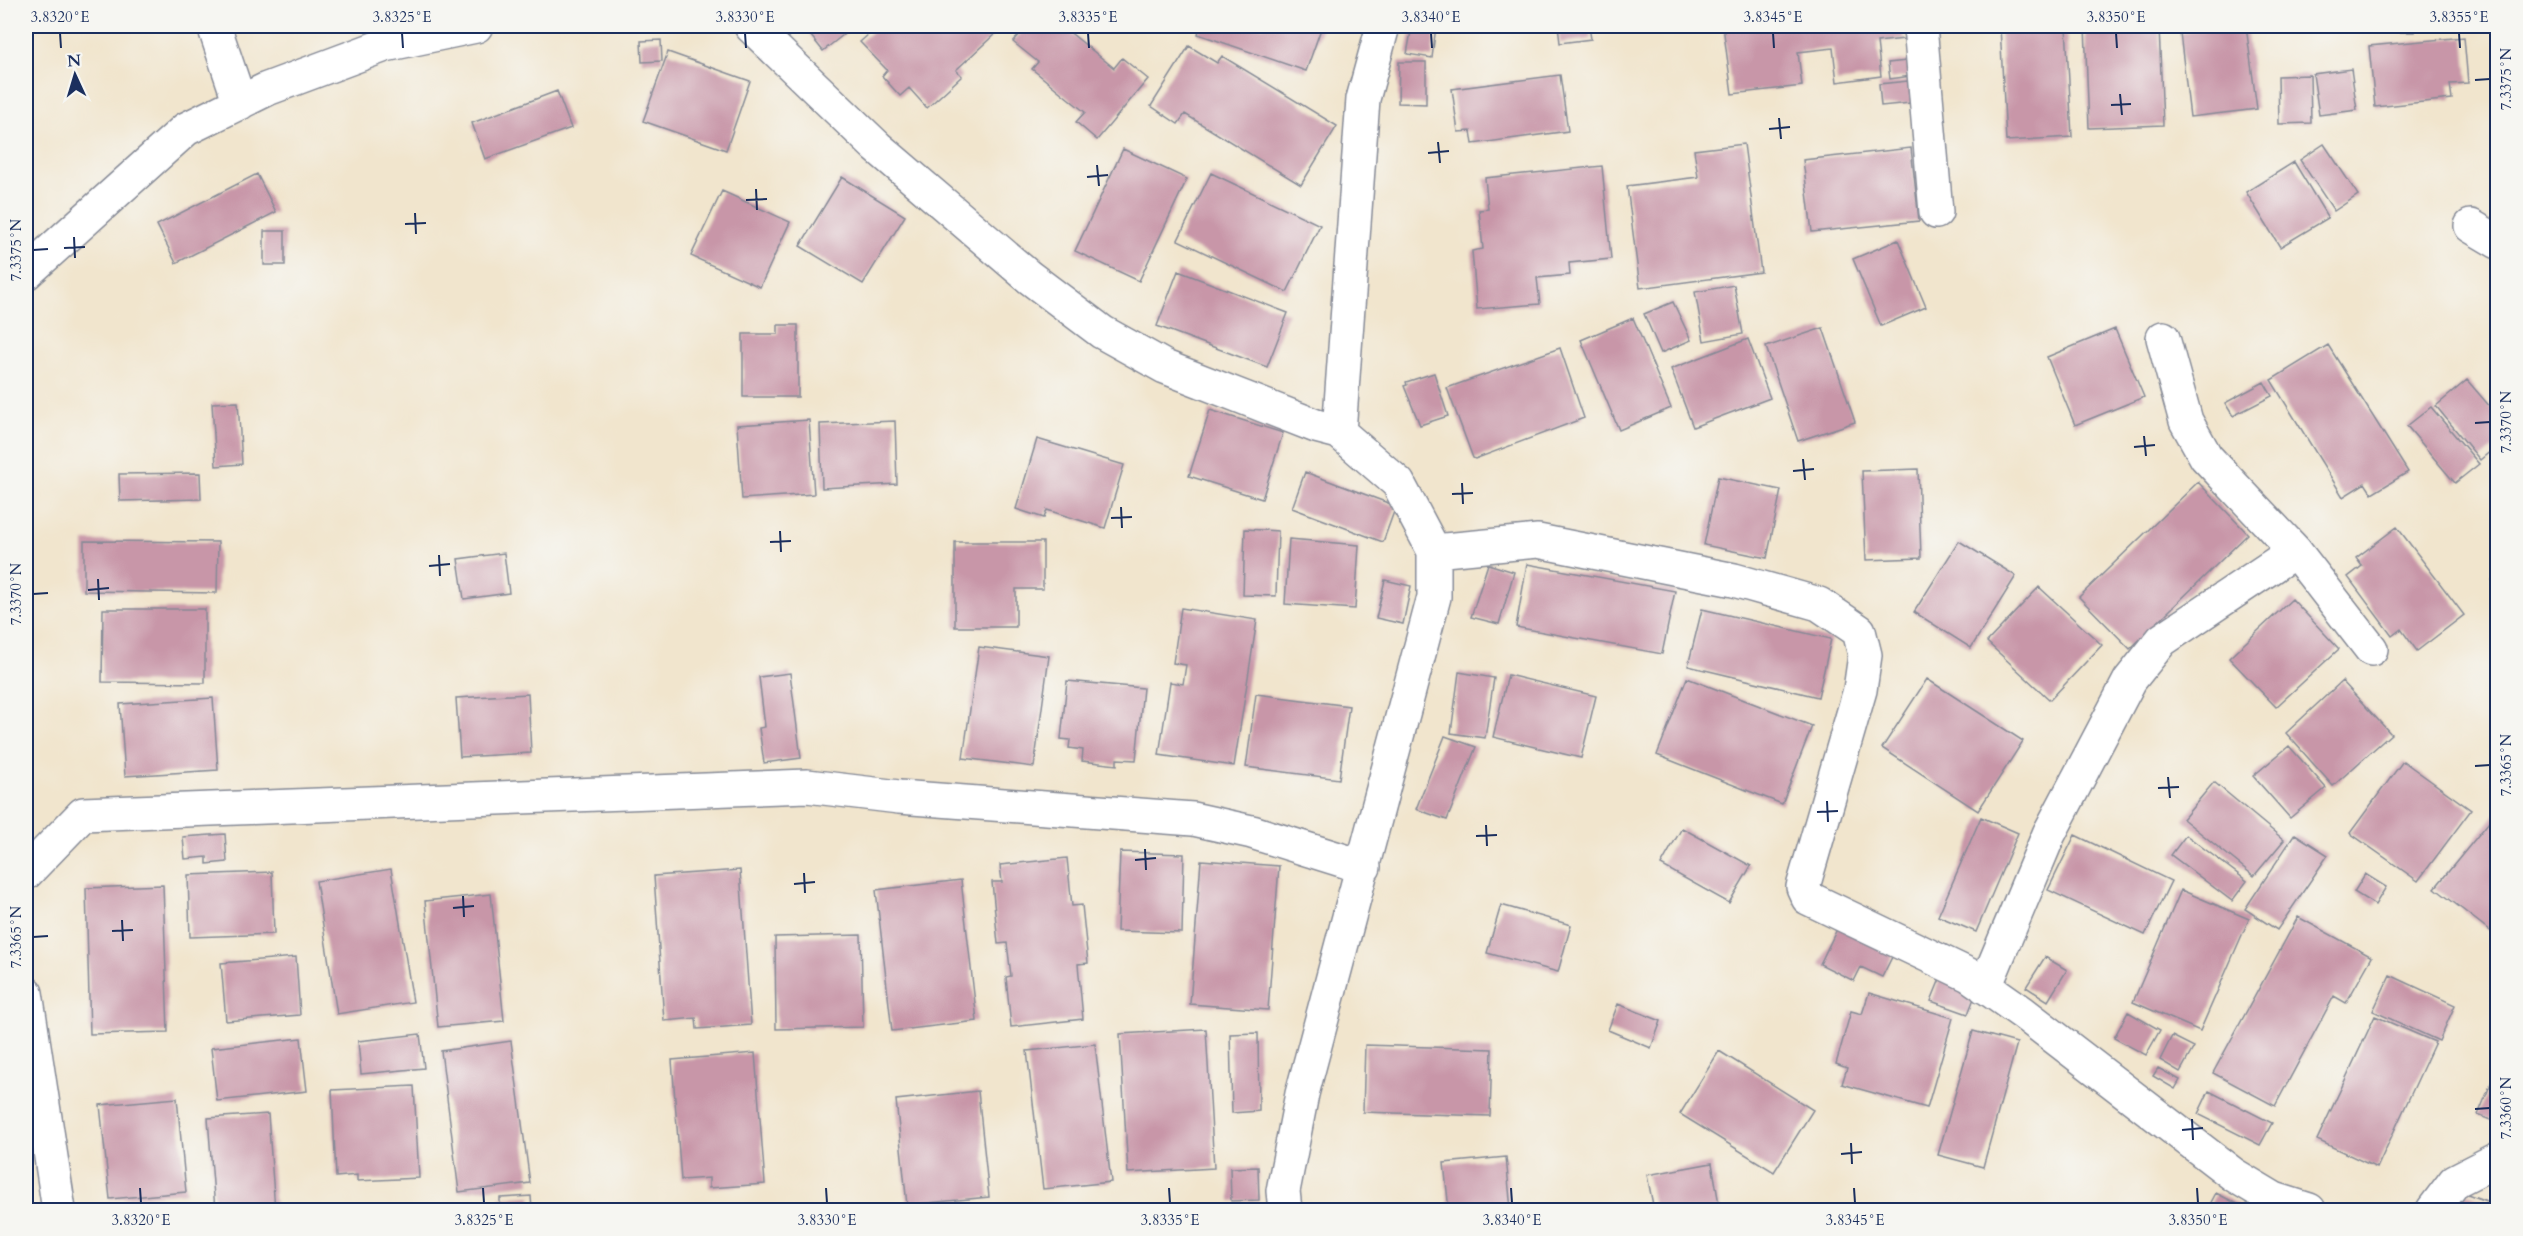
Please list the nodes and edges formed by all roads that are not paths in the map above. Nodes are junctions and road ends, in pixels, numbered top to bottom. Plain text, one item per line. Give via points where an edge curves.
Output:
1 (214, 26) edge
2 (476, 26) edge
3 (752, 26) edge
4 (1383, 26) edge
5 (1920, 26) edge
6 (240, 103) junction
7 (1936, 212) dead end
8 (26, 273) edge
9 (2163, 338) dead end
10 (1338, 432) junction
11 (1434, 551) junction
12 (2295, 551) junction
13 (2371, 648) dead end
14 (1364, 867) junction
15 (26, 873) edge
16 (1985, 987) junction
17 (26, 993) edge
18 (2498, 1159) edge
19 (59, 1210) edge
20 (1285, 1210) edge
21 (2309, 1210) edge
22 (2433, 1210) edge

1 - 6 street
2 - 6 street via 385,45
3 - 10 street via 877,147 1029,277 1102,332 1165,367
4 - 10 street via 1363,99
5 - 7 street
6 - 8 street via 186,129
9 - 12 street via 2186,421 2206,457
10 - 11 street via 1398,483
11 - 14 street via 1434,597
11 - 16 street via 1538,541 1755,586 1819,604 1859,632 1865,655 1860,690 1803,887 1808,898 1969,975
12 - 13 street
12 - 16 street via 2162,640 2130,680 2049,834
14 - 15 street via 1252,832 1193,819 899,797 807,786 83,814
14 - 20 street via 1302,1094 1283,1191
16 - 21 street via 2234,1175 2274,1199
17 - 19 street
18 - 22 street via 2455,1181

